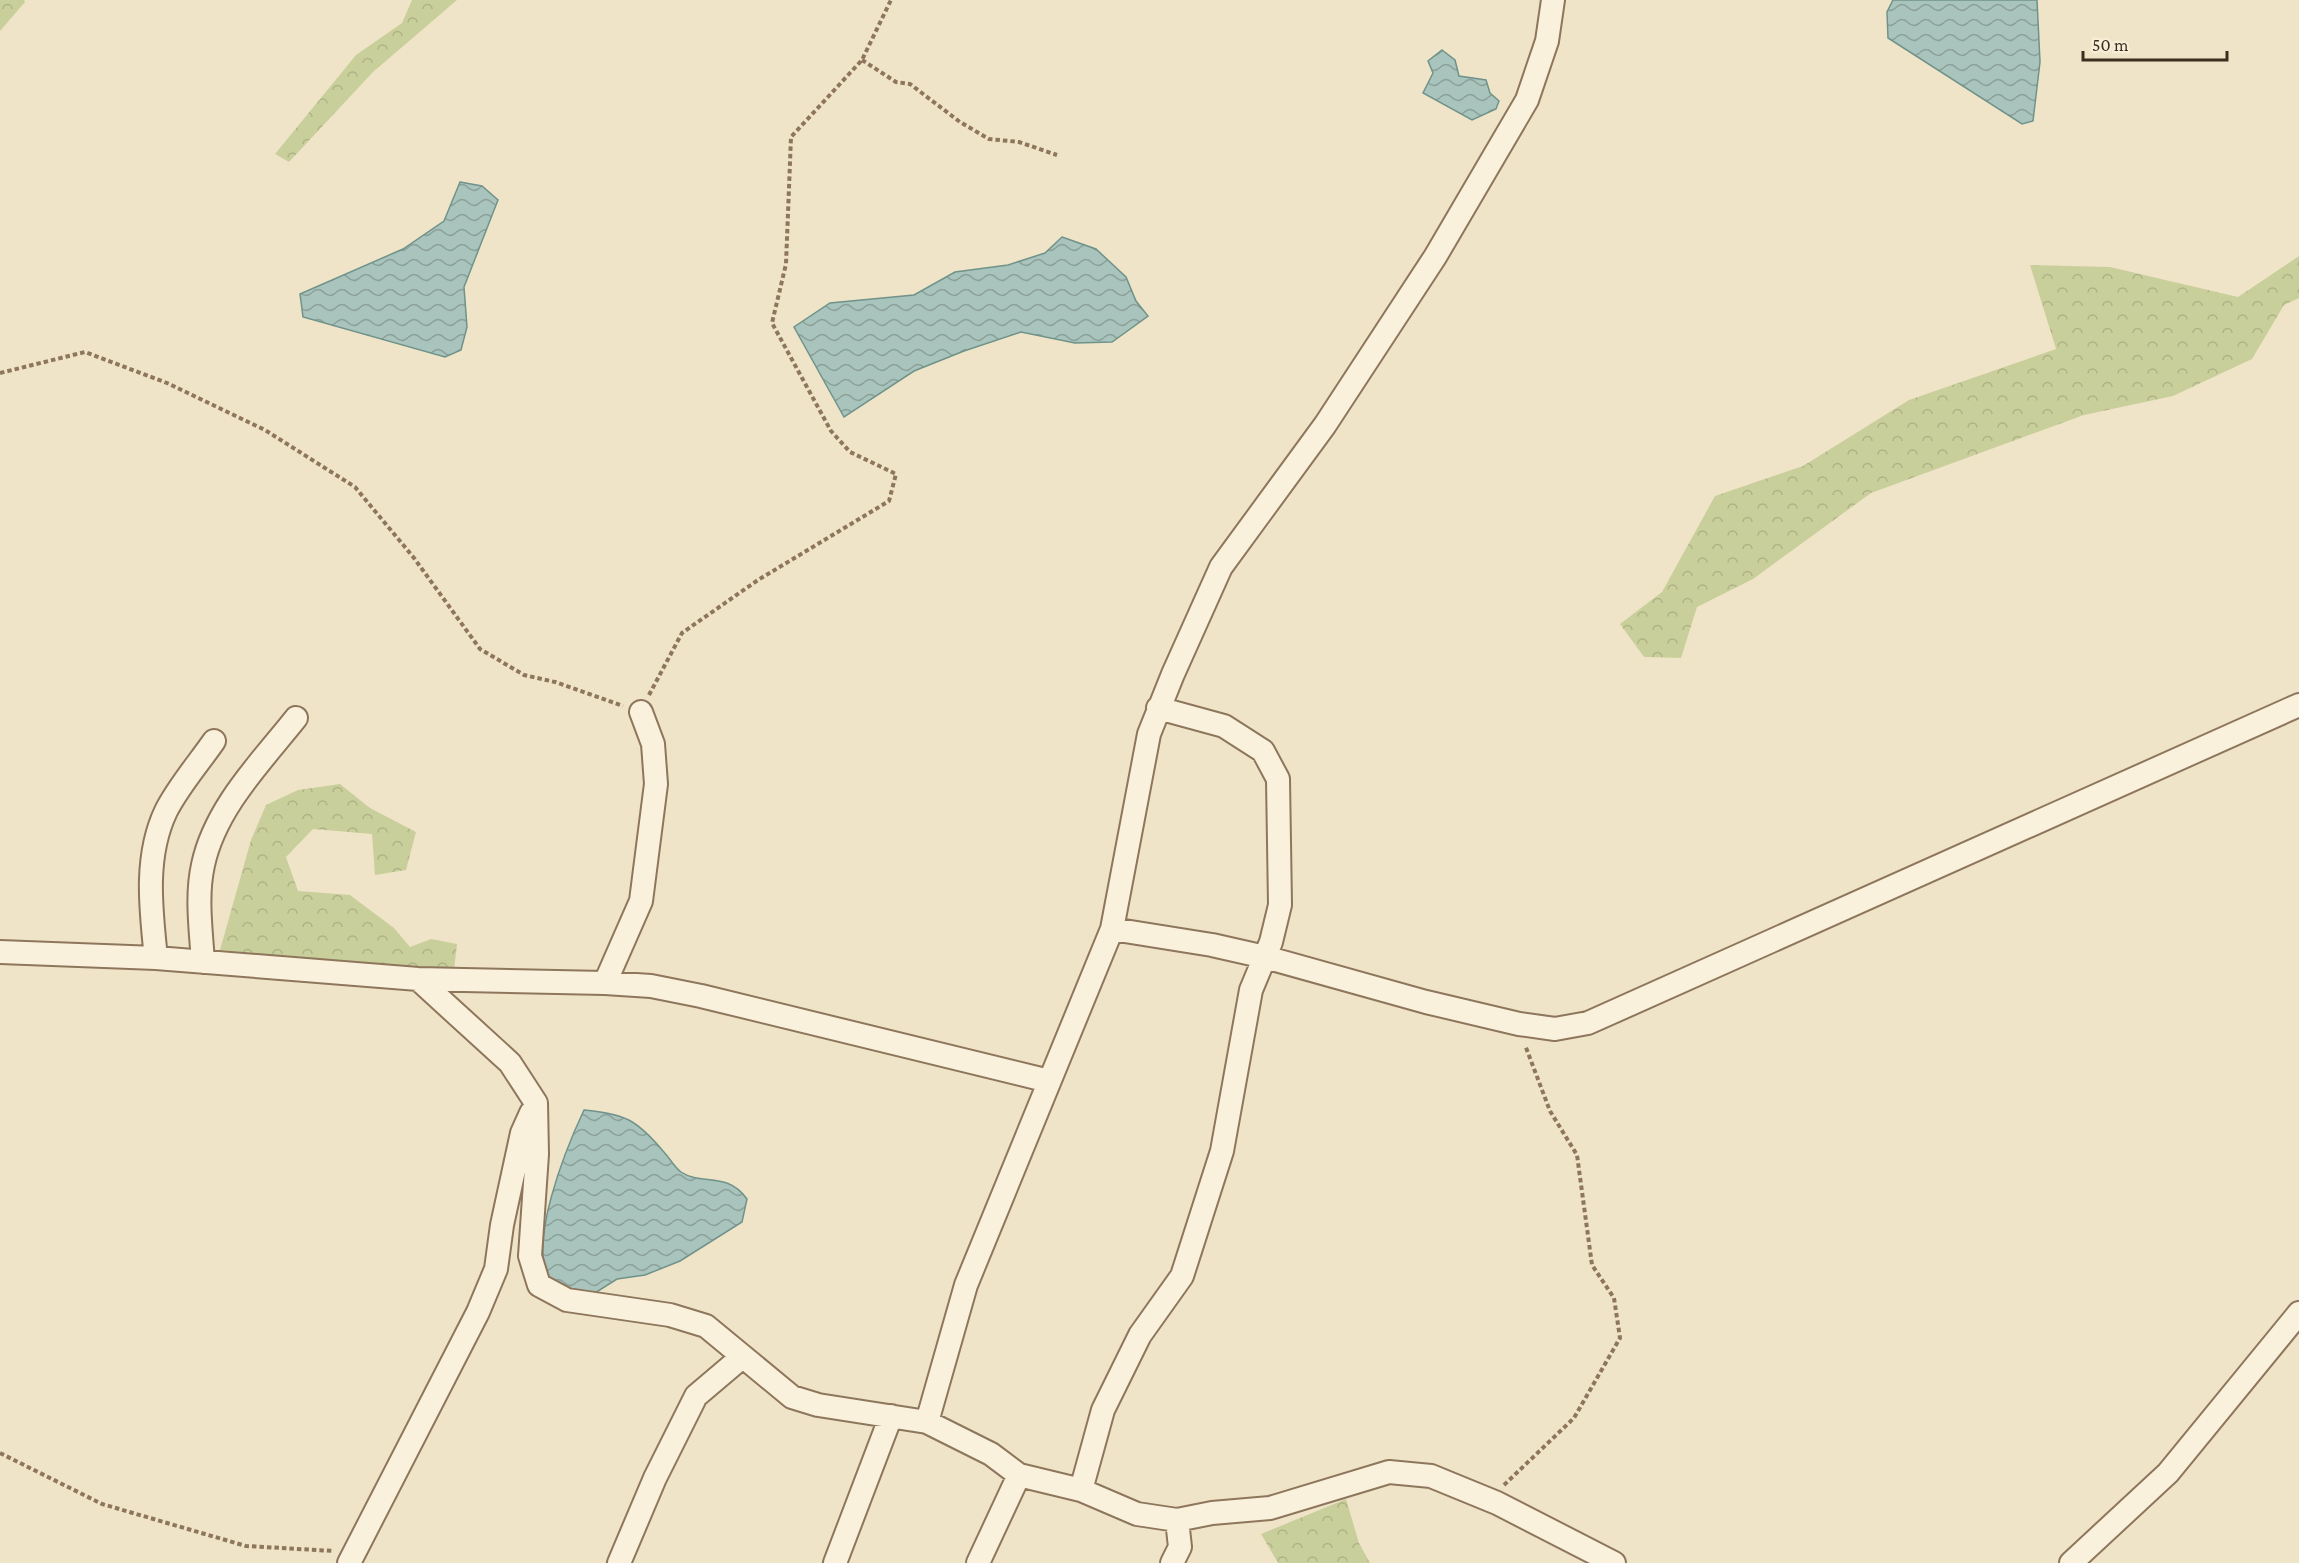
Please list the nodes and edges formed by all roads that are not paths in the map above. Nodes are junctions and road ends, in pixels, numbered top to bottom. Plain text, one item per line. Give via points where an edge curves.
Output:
1 (1553, 0) edge
2 (2299, 705) edge
3 (1158, 708) junction
4 (640, 712) road end
5 (296, 718) dead end
6 (214, 741) dead end
7 (1112, 928) junction
8 (0, 952) edge
9 (1265, 957) junction
10 (156, 958) junction
11 (203, 962) junction
12 (418, 979) junction
13 (605, 983) junction
14 (1049, 1081) junction
15 (536, 1103) junction
16 (2299, 1312) edge
17 (742, 1357) junction
18 (891, 1416) junction
19 (927, 1422) junction
20 (1020, 1475) junction
21 (1081, 1490) junction
22 (1177, 1520) junction
23 (352, 1557) edge
24 (619, 1563) edge
25 (835, 1563) edge
26 (978, 1563) edge
27 (1172, 1563) edge
28 (1614, 1563) edge
29 (2071, 1563) edge

1 - 3 street via 1547,41 1527,100 1396,316 1325,424 1221,567
2 - 9 street via 1588,1023 1555,1029 1519,1024
3 - 7 street via 1149,734
3 - 9 street via 1224,726 1263,751 1278,779 1280,905
4 - 13 street via 653,744 656,784 644,880 641,901
5 - 11 street via 230,802 216,828 203,865
6 - 10 street via 166,811 154,851 150,897
7 - 9 street
7 - 14 street
8 - 10 street
9 - 21 street via 1251,990 1222,1150 1182,1276 1140,1335 1103,1410
10 - 11 street
11 - 12 street
12 - 13 street
12 - 15 street via 510,1063
13 - 14 street via 651,986 701,996
14 - 19 street via 966,1285
15 - 17 street via 530,1256 539,1285 567,1300 670,1315 706,1326
15 - 23 street via 522,1133 495,1269 483,1302
16 - 29 street via 2168,1473
17 - 18 street via 792,1397
17 - 24 street via 696,1396
18 - 19 street
18 - 25 street
19 - 20 street via 991,1454
20 - 21 street
20 - 26 street
21 - 22 street via 1137,1514
22 - 27 street via 1180,1547
22 - 28 street via 1270,1508 1389,1472 1431,1476 1497,1503

